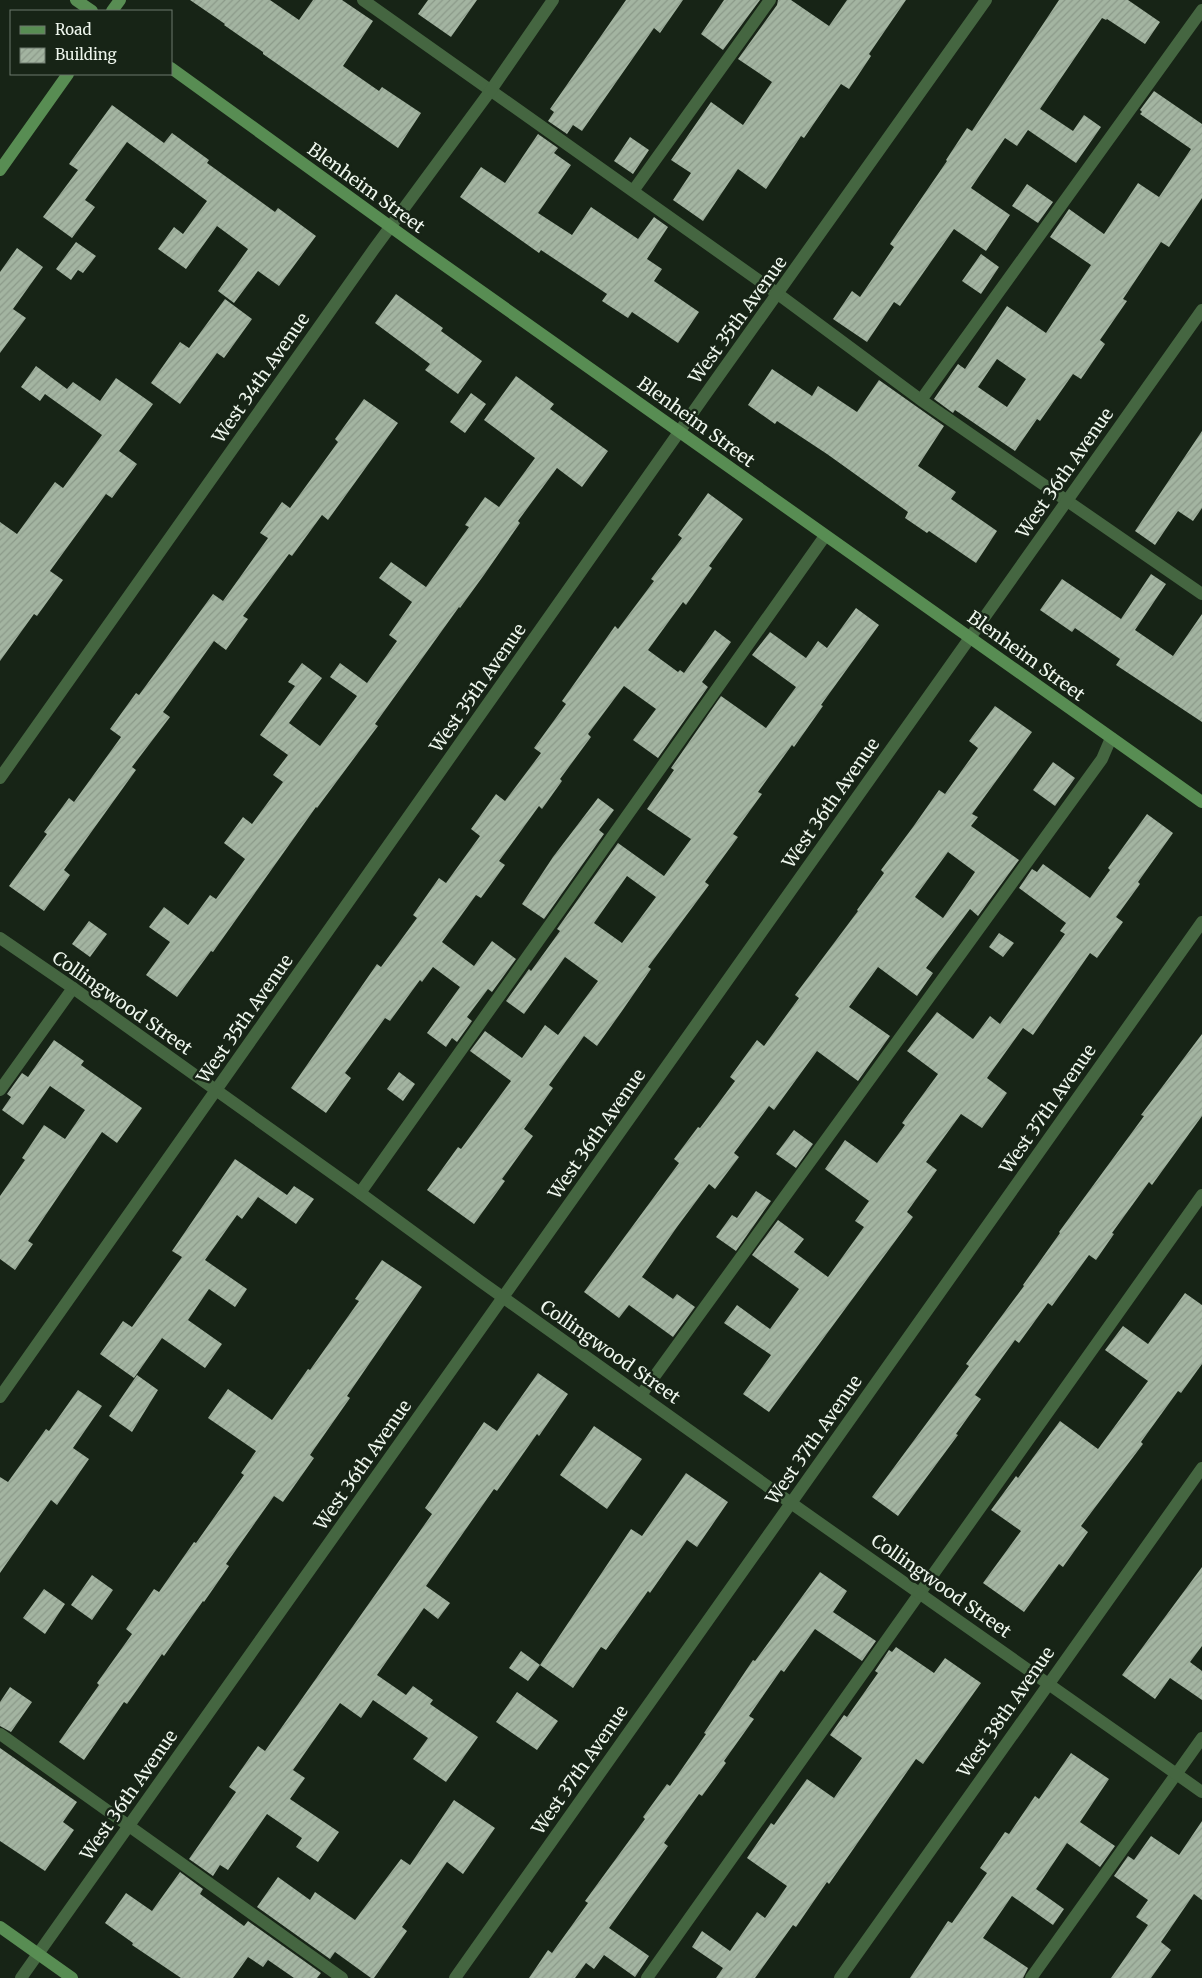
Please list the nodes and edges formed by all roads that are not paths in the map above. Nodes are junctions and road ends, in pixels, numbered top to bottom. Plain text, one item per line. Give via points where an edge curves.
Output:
1 (76, 0) edge
2 (363, 0) edge
3 (554, 0) edge
4 (770, 0) edge
5 (986, 0) edge
6 (91, 10) edge
7 (1202, 10) edge
8 (172, 69) edge
9 (67, 75) edge
10 (490, 90) junction
11 (2, 164) edge
12 (633, 191) junction
13 (390, 227) junction
14 (778, 294) junction
15 (1202, 310) edge
16 (921, 400) junction
17 (680, 432) junction
18 (1067, 502) junction
19 (825, 536) junction
20 (1202, 594) edge
21 (969, 637) junction
22 (1111, 738) junction
23 (0, 778) edge
24 (1202, 802) edge
25 (1202, 922) edge
26 (0, 938) edge
27 (73, 988) junction
28 (0, 1090) edge
29 (216, 1090) junction
30 (360, 1192) junction
31 (1202, 1195) edge
32 (504, 1297) junction
33 (641, 1395) junction
34 (0, 1396) edge
35 (1202, 1468) edge
36 (791, 1503) junction
37 (920, 1594) junction
38 (1048, 1683) junction
39 (0, 1734) edge
40 (1202, 1738) edge
41 (1177, 1774) junction
42 (1202, 1792) edge
43 (129, 1825) junction
44 (0, 1927) edge
45 (38, 1954) junction
46 (21, 1978) edge
47 (72, 1978) edge
48 (342, 1978) edge
49 (455, 1978) edge
50 (647, 1978) edge
51 (840, 1978) edge
52 (1031, 1978) edge

1 - 6 street
2 - 10 street
3 - 10 street, West 34th Avenue
4 - 12 street
5 - 14 street, West 35th Avenue
7 - 16 street
8 - 13 street, Blenheim Street
9 - 11 street
10 - 12 street
10 - 13 street, West 34th Avenue
12 - 14 street
13 - 17 street, Blenheim Street
13 - 23 street, West 34th Avenue
14 - 16 street
14 - 17 street, West 35th Avenue
15 - 18 street, West 36th Avenue
16 - 18 street
17 - 19 street, Blenheim Street
17 - 29 street, West 35th Avenue
18 - 20 street
18 - 21 street, West 36th Avenue
19 - 21 street, Blenheim Street
19 - 30 street
21 - 22 street, Blenheim Street
21 - 32 street, West 36th Avenue
22 - 24 street, Blenheim Street
22 - 33 street via 1102,759
25 - 36 street, West 37th Avenue
26 - 27 street, Collingwood Street
27 - 28 street
27 - 29 street, Collingwood Street
29 - 30 street, Collingwood Street
29 - 34 street, West 35th Avenue
30 - 32 street, Collingwood Street
31 - 37 street
32 - 33 street, Collingwood Street
32 - 43 street, West 36th Avenue
33 - 36 street, Collingwood Street
35 - 38 street, West 38th Avenue
36 - 37 street, Collingwood Street
36 - 49 street, West 37th Avenue
37 - 38 street, Collingwood Street
37 - 50 street
38 - 41 street, Collingwood Street
38 - 51 street, West 38th Avenue
39 - 43 street
40 - 41 street
41 - 42 street, Collingwood Street
41 - 52 street
43 - 45 street, West 36th Avenue
43 - 48 street
44 - 45 street
45 - 46 street, West 36th Avenue
45 - 47 street

